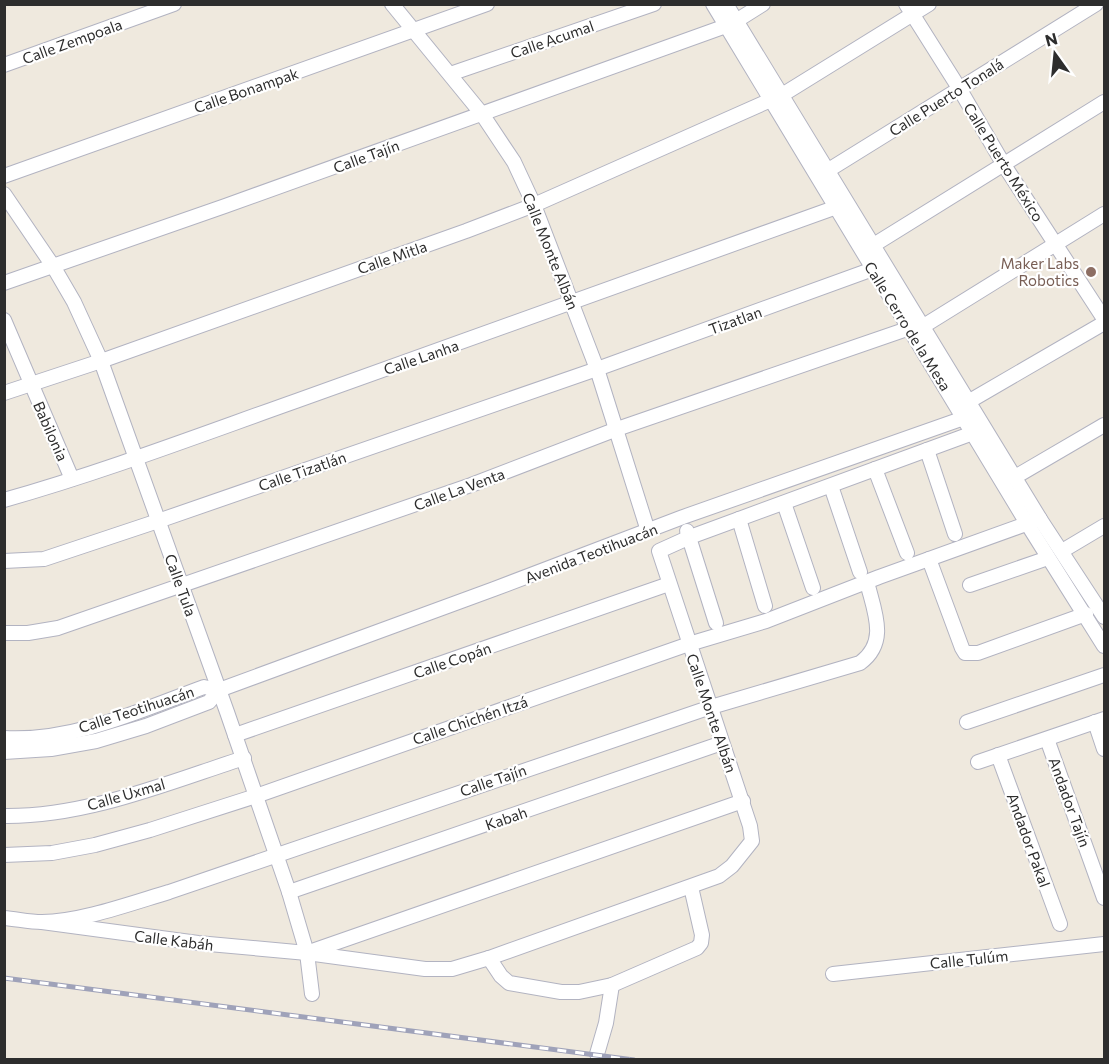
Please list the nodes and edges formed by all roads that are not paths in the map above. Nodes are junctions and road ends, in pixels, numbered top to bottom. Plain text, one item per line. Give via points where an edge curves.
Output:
1 (174, 4) edge
2 (392, 4) edge
3 (487, 4) edge
4 (654, 4) edge
5 (713, 4) edge
6 (726, 4) edge
7 (764, 4) edge
8 (929, 4) edge
9 (1096, 4) edge
10 (909, 9) edge
11 (731, 24) junction
12 (413, 31) junction
13 (4, 65) edge
14 (450, 74) junction
15 (959, 88) junction
16 (777, 98) junction
17 (1104, 102) edge
18 (482, 114) junction
19 (1004, 165) junction
20 (826, 171) junction
21 (4, 176) edge
22 (4, 194) edge
23 (534, 205) junction
24 (834, 208) junction
25 (1104, 214) edge
26 (1056, 245) junction
27 (872, 246) junction
28 (53, 266) junction
29 (873, 269) junction
30 (4, 283) edge
31 (572, 304) junction
32 (4, 320) edge
33 (1104, 321) edge
34 (916, 327) junction
35 (101, 361) junction
36 (597, 369) junction
37 (30, 384) junction
38 (4, 393) edge
39 (968, 402) junction
40 (964, 418) junction
41 (1104, 424) edge
42 (616, 429) junction
43 (974, 433) junction
44 (927, 450) junction
45 (863, 454) junction
46 (135, 458) junction
47 (873, 470) junction
48 (1015, 477) junction
49 (72, 479) junction
50 (831, 486) junction
51 (6, 496) edge
52 (784, 503) junction
53 (683, 517) junction
54 (739, 519) junction
55 (158, 521) junction
56 (1034, 522) junction
57 (1104, 526) edge
58 (648, 531) junction
59 (955, 534) dead end
60 (690, 537) junction
61 (1062, 551) junction
62 (907, 553) dead end
63 (1048, 558) junction
64 (929, 559) junction
65 (4, 561) edge
66 (864, 577) junction
67 (669, 584) junction
68 (970, 585) dead end
69 (181, 586) junction
70 (813, 588) dead end
71 (765, 606) dead end
72 (1086, 614) junction
73 (1104, 617) edge
74 (716, 623) dead end
75 (4, 633) edge
76 (688, 644) junction
77 (1104, 646) edge
78 (1104, 675) edge
79 (219, 690) junction
80 (711, 707) junction
81 (1100, 721) edge
82 (967, 722) dead end
83 (49, 735) junction
84 (235, 735) junction
85 (4, 738) edge
86 (1047, 739) junction
87 (722, 743) junction
88 (51, 749) junction
89 (1104, 749) edge
90 (4, 752) edge
91 (998, 755) junction
92 (244, 758) junction
93 (978, 762) dead end
94 (256, 796) junction
95 (743, 801) junction
96 (4, 816) edge
97 (752, 841) joint
98 (4, 855) edge
99 (276, 855) junction
100 (691, 887) junction
101 (289, 892) junction
102 (1104, 898) edge
103 (4, 918) edge
104 (42, 922) junction
105 (1060, 924) dead end
106 (1104, 944) edge
107 (307, 953) junction
108 (489, 958) junction
109 (833, 974) dead end
110 (612, 985) junction
111 (312, 994) dead end
112 (597, 1054) dead end

1 - 13 street, Calle Zempoala
2 - 12 street, Calle Monte Albán
3 - 12 street, Calle Bonampak
4 - 14 street, Calle Acumal
5 - 11 street, Calle Cerro de la Mesa
6 - 11 street, Calle Cerro de la Mesa
7 - 11 street, Calle Tajín
8 - 10 street, Calle Mitla
9 - 15 street, Calle Puerto Tonalá
10 - 15 street, Calle Puerto México
10 - 16 street, Calle Mitla
11 - 16 street, Calle Cerro de la Mesa
11 - 18 street, Calle Tajín
12 - 14 street, Calle Monte Albán
12 - 21 street, Calle Bonampak
14 - 18 street, Calle Monte Albán
15 - 19 street, Calle Puerto México
15 - 20 street, Calle Puerto Tonalá
16 - 20 street, Calle Cerro de la Mesa
16 - 23 street, Calle Mitla
16 - 24 street, Calle Cerro de la Mesa
17 - 19 street
18 - 23 street, Calle Monte Albán via 514,162
18 - 28 street, Calle Tajín
19 - 26 street, Calle Puerto México
19 - 27 street
20 - 27 street, Calle Cerro de la Mesa
22 - 28 street, Calle Tula
23 - 31 street, Calle Monte Albán
23 - 35 street, Calle Mitla
24 - 29 street, Calle Cerro de la Mesa
24 - 31 street, Calle Lanha
25 - 26 street, Calle La Venta
26 - 33 street, Calle Puerto México
26 - 34 street, Calle La Venta
27 - 34 street, Calle Cerro de la Mesa
28 - 30 street, Calle Tajín
28 - 35 street, Calle Tula
29 - 34 street, Calle Cerro de la Mesa
29 - 36 street, Tizatlan
31 - 36 street, Calle Monte Albán
31 - 46 street, Calle Lanha
32 - 37 street, Babilonia
33 - 39 street
34 - 39 street, Calle Cerro de la Mesa
34 - 40 street, Calle Cerro de la Mesa
34 - 42 street, Calle La Venta
35 - 37 street, Calle Mitla
35 - 46 street, Calle Tula
36 - 42 street, Calle Monte Albán
36 - 55 street, Calle Tizatlán
37 - 38 street, Calle Mitla
37 - 49 street, Babilonia
39 - 48 street, Calle Cerro de la Mesa
40 - 43 street, Calle Cerro de la Mesa
40 - 45 street, Avenida Teotihuacán
41 - 48 street
42 - 58 street, Calle Monte Albán
42 - 69 street, Calle La Venta via 471,485
43 - 44 street
43 - 56 street, Calle Cerro de la Mesa
44 - 47 street
44 - 59 street
45 - 47 street
45 - 53 street, Avenida Teotihuacán
46 - 49 street, Calle Lanha
46 - 55 street, Calle Tula
47 - 50 street
47 - 62 street
48 - 56 street, Calle Cerro de la Mesa
49 - 51 street, Calle Lanha
50 - 52 street
50 - 66 street
52 - 54 street
52 - 70 street
53 - 58 street, Avenida Teotihuacán
53 - 60 street
54 - 60 street
54 - 71 street
55 - 65 street, Calle Tizatlán via 44,559
55 - 69 street, Calle Tula
56 - 61 street, Calle Cerro de la Mesa
56 - 63 street, Calle Cerro de la Mesa
56 - 64 street, Calle Chichén Itzá
57 - 61 street
58 - 79 street, Avenida Teotihuacán
60 - 67 street, Calle Monte Albán via 659,551
60 - 74 street
61 - 73 street, Calle Cerro de la Mesa
63 - 68 street
63 - 72 street, Calle Cerro de la Mesa
64 - 66 street, Calle Chichén Itzá
64 - 72 street via 965,653 978,653
66 - 76 street, Calle Chichén Itzá via 766,621
66 - 80 street, Calle Tajín via 878,632 869,656 860,663
67 - 76 street, Calle Monte Albán
67 - 84 street, Calle Copán
69 - 75 street, Calle La Venta via 58,628
69 - 79 street, Calle Tula
72 - 77 street, Calle Cerro de la Mesa
76 - 80 street, Calle Monte Albán
76 - 94 street, Calle Chichén Itzá
78 - 82 street
79 - 83 street, Calle Teotihuacán via 204,687 91,727
79 - 84 street, Calle Tula
79 - 88 street, Calle Teotihuacán via 209,702 146,726
80 - 87 street, Calle Monte Albán
80 - 99 street, Calle Tajín
81 - 86 street
81 - 89 street
83 - 85 street, Calle Teotihuacán
83 - 88 street
84 - 92 street, Calle Tula
86 - 91 street
86 - 102 street, Andador Tajín
87 - 95 street, Calle Monte Albán
87 - 101 street, Kabah
88 - 90 street, Calle Teotihuacán
91 - 93 street
91 - 105 street, Andador Pakal
92 - 94 street, Calle Tula
92 - 96 street, Calle Uxmal via 117,799 66,810
94 - 98 street, Calle Chichén Itzá via 95,845 52,853
94 - 99 street, Calle Tula
95 - 97 street, Calle Monte Albán
95 - 107 street
97 - 100 street, Calle Kabáh via 727,871
99 - 101 street, Calle Tula
99 - 104 street, Calle Kabáh via 119,907
100 - 108 street, Calle Kabáh
100 - 110 street via 702,935 697,948
101 - 107 street, Calle Tula
103 - 104 street, Calle Kabáh
104 - 107 street, Calle Kabáh
106 - 109 street, Calle Tulúm
107 - 108 street, Calle Kabáh via 440,970
107 - 111 street, Calle Tula
108 - 110 street via 505,980 516,985 570,992
110 - 112 street

